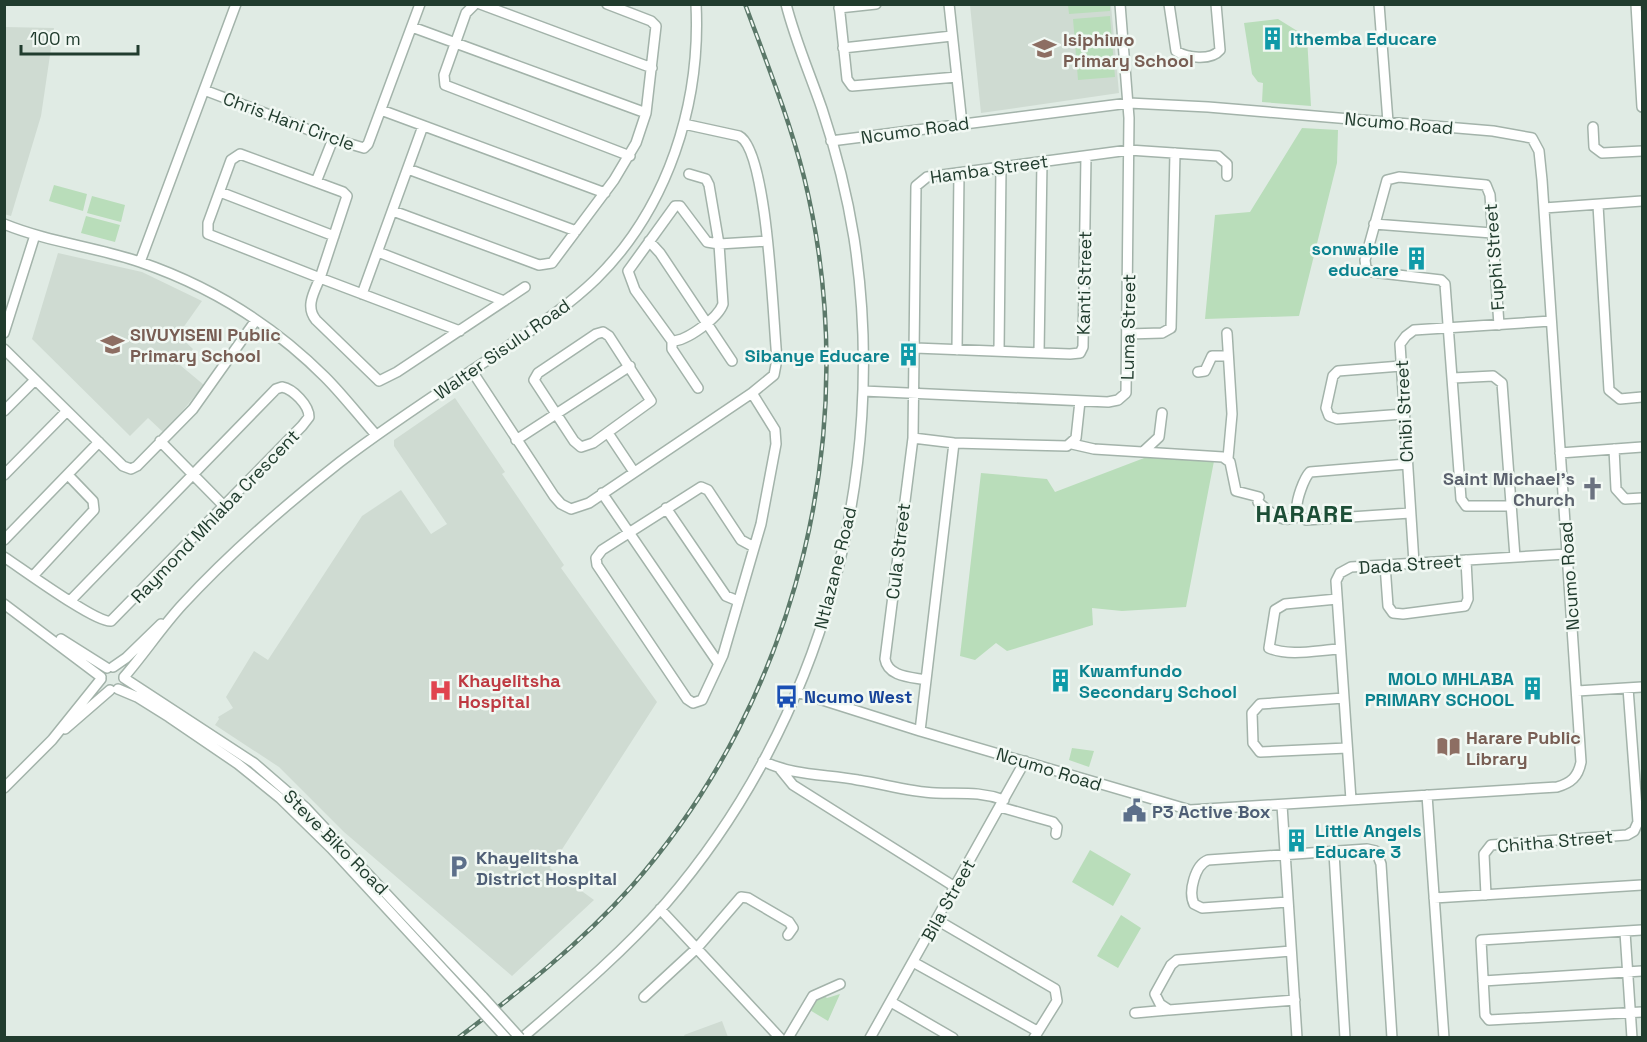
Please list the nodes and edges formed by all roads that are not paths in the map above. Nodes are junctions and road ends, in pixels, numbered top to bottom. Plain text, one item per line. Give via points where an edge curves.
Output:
1 (236, 4) edge
2 (420, 4) edge
3 (475, 4) edge
4 (480, 4) edge
5 (608, 4) edge
6 (696, 4) edge
7 (786, 4) edge
8 (876, 4) edge
9 (949, 4) edge
10 (1120, 4) edge
11 (1169, 4) edge
12 (1216, 4) edge
13 (1379, 4) edge
14 (1636, 4) edge
15 (839, 6) edge
16 (1640, 21) edge
17 (412, 27) junction
18 (952, 36) junction
19 (456, 42) junction
20 (843, 48) junction
21 (652, 68) junction
22 (957, 77) junction
23 (204, 90) junction
24 (1129, 103) junction
25 (1642, 107) edge
26 (381, 110) junction
27 (646, 113) junction
28 (1388, 122) junction
29 (684, 124) junction
30 (962, 124) junction
31 (423, 126) junction
32 (1593, 127) dead end
33 (333, 140) junction
34 (831, 141) junction
35 (1129, 150) junction
36 (1642, 151) edge
37 (1175, 153) junction
38 (630, 156) junction
39 (1086, 156) junction
40 (1042, 162) junction
41 (1000, 167) junction
42 (408, 169) junction
43 (960, 173) junction
44 (689, 174) dead end
45 (1227, 176) dead end
46 (316, 182) junction
47 (220, 192) junction
48 (605, 193) junction
49 (1642, 201) edge
50 (1598, 204) junction
51 (1544, 208) junction
52 (393, 211) junction
53 (4, 224) edge
54 (1374, 224) junction
55 (576, 231) junction
56 (1492, 233) junction
57 (35, 235) junction
58 (334, 236) junction
59 (649, 241) junction
60 (767, 241) junction
61 (718, 244) junction
62 (378, 252) junction
63 (140, 262) junction
64 (320, 278) junction
65 (525, 287) dead end
66 (363, 294) junction
67 (504, 301) junction
68 (256, 320) junction
69 (1551, 321) junction
70 (706, 322) junction
71 (1499, 325) junction
72 (1450, 328) junction
73 (460, 331) junction
74 (4, 333) edge
75 (1227, 333) dead end
76 (1128, 334) junction
77 (672, 341) junction
78 (915, 348) junction
79 (4, 350) edge
80 (957, 350) junction
81 (999, 351) junction
82 (1039, 353) junction
83 (1227, 356) junction
84 (732, 362) dead end
85 (630, 366) junction
86 (1401, 366) junction
87 (471, 371) junction
88 (1198, 372) dead end
89 (1453, 378) junction
90 (35, 380) junction
91 (698, 388) dead end
92 (863, 391) junction
93 (752, 393) junction
94 (915, 393) junction
95 (1642, 397) edge
96 (1080, 401) junction
97 (4, 411) edge
98 (66, 412) junction
99 (1162, 413) dead end
100 (556, 414) junction
101 (1404, 414) junction
102 (608, 433) junction
103 (376, 435) junction
104 (913, 438) junction
105 (516, 440) junction
106 (160, 441) junction
107 (99, 442) junction
108 (954, 442) junction
109 (1072, 444) junction
110 (1642, 447) edge
111 (1614, 449) junction
112 (1145, 450) junction
113 (1560, 453) junction
114 (1228, 458) junction
115 (1407, 464) junction
116 (634, 472) junction
117 (192, 474) junction
118 (4, 475) edge
119 (68, 476) junction
120 (602, 493) junction
121 (1642, 498) edge
122 (224, 506) junction
123 (1511, 506) junction
124 (666, 508) junction
125 (1410, 513) junction
126 (1300, 516) junction
127 (629, 533) junction
128 (4, 540) edge
129 (754, 547) junction
130 (1567, 554) junction
131 (4, 557) edge
132 (1515, 557) junction
133 (1466, 560) junction
134 (1414, 563) junction
135 (1385, 565) junction
136 (33, 576) junction
137 (1337, 599) junction
138 (70, 601) junction
139 (738, 601) junction
140 (4, 604) edge
141 (177, 611) junction
142 (33, 623) junction
143 (1340, 649) junction
144 (719, 664) junction
145 (110, 667) junction
146 (101, 678) junction
147 (124, 678) junction
148 (926, 680) junction
149 (1642, 687) edge
150 (1628, 688) junction
151 (114, 690) junction
152 (1576, 691) junction
153 (796, 692) junction
154 (1344, 698) junction
155 (920, 731) junction
156 (52, 740) junction
157 (1347, 748) junction
158 (763, 761) junction
159 (1025, 761) junction
160 (780, 769) junction
161 (4, 788) edge
162 (1427, 795) junction
163 (1351, 800) junction
164 (1002, 803) junction
165 (1282, 805) junction
166 (1056, 834) dead end
167 (1334, 853) junction
168 (1285, 855) junction
169 (1642, 885) edge
170 (955, 887) junction
171 (1486, 895) junction
172 (1434, 898) junction
173 (1288, 902) junction
174 (660, 909) junction
175 (937, 920) junction
176 (1642, 930) edge
177 (1625, 932) junction
178 (788, 935) dead end
179 (697, 948) junction
180 (1291, 951) junction
181 (913, 962) junction
182 (1642, 971) edge
183 (1628, 972) junction
184 (1483, 981) junction
185 (840, 984) dead end
186 (644, 997) dead end
187 (1295, 1000) junction
188 (891, 1002) junction
189 (1168, 1010) junction
190 (1642, 1012) edge
191 (1135, 1013) dead end
192 (1631, 1013) junction
193 (935, 1028) junction
194 (1035, 1034) edge
195 (506, 1038) edge
196 (521, 1038) edge
197 (780, 1038) edge
198 (788, 1038) edge
199 (870, 1038) edge
200 (930, 1038) edge
201 (952, 1038) edge
202 (1297, 1038) edge
203 (1345, 1038) edge
204 (1392, 1038) edge
205 (1444, 1038) edge
206 (1632, 1038) edge

1 - 23 street
2 - 17 street, Chris Hani Circle
3 - 19 street via 466,13
4 - 21 street
5 - 21 street via 654,23
6 - 29 street, Walter Sisulu Road via 696,53
7 - 34 street, Ntlazane Road
8 - 15 street
9 - 18 street
10 - 24 street, Luma Street
11 - 12 street via 1176,51 1207,57 1220,50
13 - 28 street
14 - 16 street
15 - 20 street
16 - 25 street
17 - 19 street
17 - 26 street, Chris Hani Circle
18 - 20 street
18 - 22 street
19 - 27 street
19 - 38 street via 444,75 448,87
20 - 22 street via 847,79 857,88
21 - 27 street
22 - 30 street
23 - 33 street, Chris Hani Circle
23 - 63 street
24 - 28 street, Ncumo Road
24 - 30 street, Ncumo Road
24 - 35 street, Luma Street
26 - 31 street
26 - 33 street, Chris Hani Circle via 364,148
27 - 38 street
28 - 51 street, Ncumo Road via 1532,138 1539,151
29 - 60 street via 739,136 750,146 758,172
29 - 87 street, Walter Sisulu Road via 656,196 611,262 563,308
30 - 34 street, Ncumo Road
31 - 42 street
31 - 48 street
32 - 36 street via 1594,147 1602,153
33 - 46 street
34 - 92 street, Ntlazane Road via 846,196 858,270
35 - 37 street, Hamba Street
35 - 39 street, Hamba Street
35 - 76 street, Luma Street
37 - 45 street, Hamba Street via 1218,156 1227,164
37 - 76 street via 1171,328 1162,333
38 - 48 street
39 - 40 street, Hamba Street
39 - 82 street, Kanti Street via 1083,347 1076,354
40 - 41 street, Hamba Street
40 - 82 street
41 - 43 street, Hamba Street
41 - 81 street
42 - 52 street
42 - 55 street
43 - 78 street, Hamba Street via 927,177 915,188
43 - 80 street
44 - 61 street via 706,179 709,185
46 - 47 street via 240,154 231,160
46 - 58 street via 347,196
47 - 58 street
47 - 64 street via 207,224 210,236
48 - 55 street
49 - 50 street
50 - 51 street
50 - 95 street via 1609,390 1620,399
51 - 69 street, Ncumo Road
52 - 55 street via 546,266
52 - 62 street
53 - 57 street
54 - 56 street
54 - 56 street, Fuphi Street via 1387,180 1400,177 1479,182 1486,185 1490,195
54 - 72 street, Fuphi Street via 1366,268 1372,272 1441,280 1446,288
56 - 71 street, Fuphi Street
57 - 63 street
57 - 74 street
58 - 64 street
59 - 61 street via 670,210 680,206 707,242
59 - 70 street
59 - 77 street via 628,270 629,279
60 - 61 street
60 - 93 street via 776,370 767,383
61 - 70 street via 723,304 720,312
62 - 66 street
62 - 67 street
63 - 68 street via 216,295
64 - 66 street
64 - 73 street via 311,312 379,381
65 - 67 street
66 - 73 street
67 - 73 street
68 - 103 street via 327,378
68 - 106 street via 200,400
69 - 71 street, Chibi Street
69 - 113 street, Ncumo Road
70 - 77 street via 682,339
70 - 84 street
71 - 72 street, Chibi Street
72 - 86 street, Chibi Street via 1414,330 1406,336 1400,344
72 - 89 street
75 - 83 street
76 - 96 street, Luma Street via 1126,393 1113,401
77 - 91 street via 672,349
78 - 80 street, Kanti Street
78 - 94 street, Hamba Street
79 - 90 street
80 - 81 street, Kanti Street
81 - 82 street, Kanti Street
83 - 88 street via 1212,356 1205,371
83 - 114 street via 1232,414
85 - 100 street
85 - 100 street via 609,336 603,332 596,334 535,376 537,387
85 - 102 street via 651,404
86 - 101 street, Chibi Street
86 - 101 street via 1338,371 1333,376 1326,408 1329,416 1337,419
87 - 103 street, Walter Sisulu Road
87 - 105 street
89 - 123 street via 1493,376 1502,383
89 - 123 street via 1461,500 1475,508
90 - 97 street
90 - 98 street
92 - 94 street, Luma Street
92 - 153 street, Ntlazane Road via 847,533 830,603
93 - 116 street
93 - 129 street via 776,436
94 - 96 street, Luma Street
94 - 104 street, Cula Street
96 - 109 street via 1077,436
98 - 107 street
98 - 118 street
99 - 112 street via 1159,437
100 - 102 street via 580,447
100 - 105 street
101 - 115 street, Chibi Street
102 - 116 street
103 - 141 street, Walter Sisulu Road via 259,530
104 - 108 street
104 - 148 street, Cula Street via 885,659 893,672
105 - 120 street via 554,496 566,507 582,507
106 - 107 street via 131,469
106 - 117 street
107 - 119 street
108 - 109 street
108 - 148 street
109 - 112 street via 1094,449
110 - 111 street
111 - 113 street
111 - 121 street via 1616,489 1625,499
112 - 114 street
113 - 130 street, Ncumo Road
114 - 126 street via 1236,491 1258,499 1276,517
115 - 125 street, Chibi Street
115 - 126 street via 1310,472 1297,509
116 - 120 street
117 - 122 street
117 - 122 street, Raymond Mhlaba Crescent via 276,389 285,387 300,399 310,413 306,422
117 - 138 street, Raymond Mhlaba Crescent
119 - 128 street
119 - 136 street via 93,501 94,510
120 - 127 street
122 - 138 street, Raymond Mhlaba Crescent via 111,621 103,621
123 - 132 street
124 - 127 street
124 - 129 street via 704,487 741,540
124 - 139 street via 726,596
125 - 126 street via 1306,520
125 - 134 street, Chibi Street
127 - 144 street
127 - 144 street via 598,554 597,565 687,699 693,703 702,700
129 - 139 street
130 - 132 street, Dada Street
130 - 152 street, Ncumo Road
131 - 136 street, Raymond Mhlaba Crescent
132 - 133 street, Dada Street
133 - 134 street, Dada Street
133 - 135 street via 1465,606 1403,614 1393,613 1388,606
134 - 135 street, Dada Street
135 - 137 street, Dada Street via 1351,567 1340,573 1336,581
136 - 138 street, Raymond Mhlaba Crescent
137 - 143 street, Dada Street
137 - 143 street via 1285,604 1275,610 1269,648 1290,652
139 - 144 street
140 - 142 street
141 - 145 street, Walter Sisulu Road via 132,653
141 - 147 street, Walter Sisulu Road
142 - 145 street
142 - 146 street
143 - 154 street, Dada Street
145 - 146 street
145 - 147 street via 122,671
146 - 151 street via 104,686
146 - 156 street
147 - 151 street
147 - 196 street, Steve Biko Road, bridge via 254,763 306,808
148 - 155 street
149 - 150 street
150 - 152 street
150 - 171 street, Chitha Street via 1638,822 1634,831 1627,835 1491,845 1484,854
151 - 156 street
151 - 195 street, Steve Biko Road, bridge via 137,697 179,724 280,798
152 - 162 street, Ncumo Road via 1581,762 1579,773 1568,784
153 - 155 street, Ncumo Road
153 - 158 street, Ntlazane Road
154 - 157 street, Dada Street
154 - 157 street via 1260,704 1252,713 1253,743 1260,752
155 - 159 street, Ncumo Road
156 - 161 street
157 - 163 street, Dada Street
158 - 160 street
158 - 174 street, Ntlazane Road via 712,843
159 - 164 street, Bila Street
159 - 165 street, Ncumo Road via 1180,808
160 - 164 street via 937,794 967,791
160 - 170 street via 793,785
162 - 163 street, Ncumo Road
162 - 172 street
163 - 165 street, Ncumo Road
164 - 166 street via 1053,822
164 - 170 street, Bila Street
165 - 168 street
167 - 168 street
167 - 203 street
167 - 204 street via 1371,850 1380,859
168 - 173 street
168 - 173 street via 1205,861 1199,867 1191,894 1194,904 1203,908
169 - 171 street
170 - 175 street, Bila Street
171 - 172 street
172 - 205 street
173 - 180 street
174 - 179 street
174 - 196 street, Ntlazane Road via 591,979
175 - 181 street, Bila Street
175 - 194 street via 1055,989 1057,1001
176 - 177 street
177 - 183 street
177 - 184 street via 1481,940
178 - 179 street via 793,928 789,922 743,897
179 - 186 street
179 - 197 street
180 - 187 street
180 - 189 street via 1175,961 1156,990 1158,1001
181 - 188 street, Bila Street
181 - 194 street
182 - 183 street
183 - 184 street
183 - 192 street
184 - 192 street via 1485,1015 1495,1022
185 - 198 street via 813,996
187 - 189 street
187 - 202 street
188 - 193 street
188 - 199 street, Bila Street
189 - 191 street
190 - 192 street
192 - 206 street
193 - 200 street
193 - 201 street

